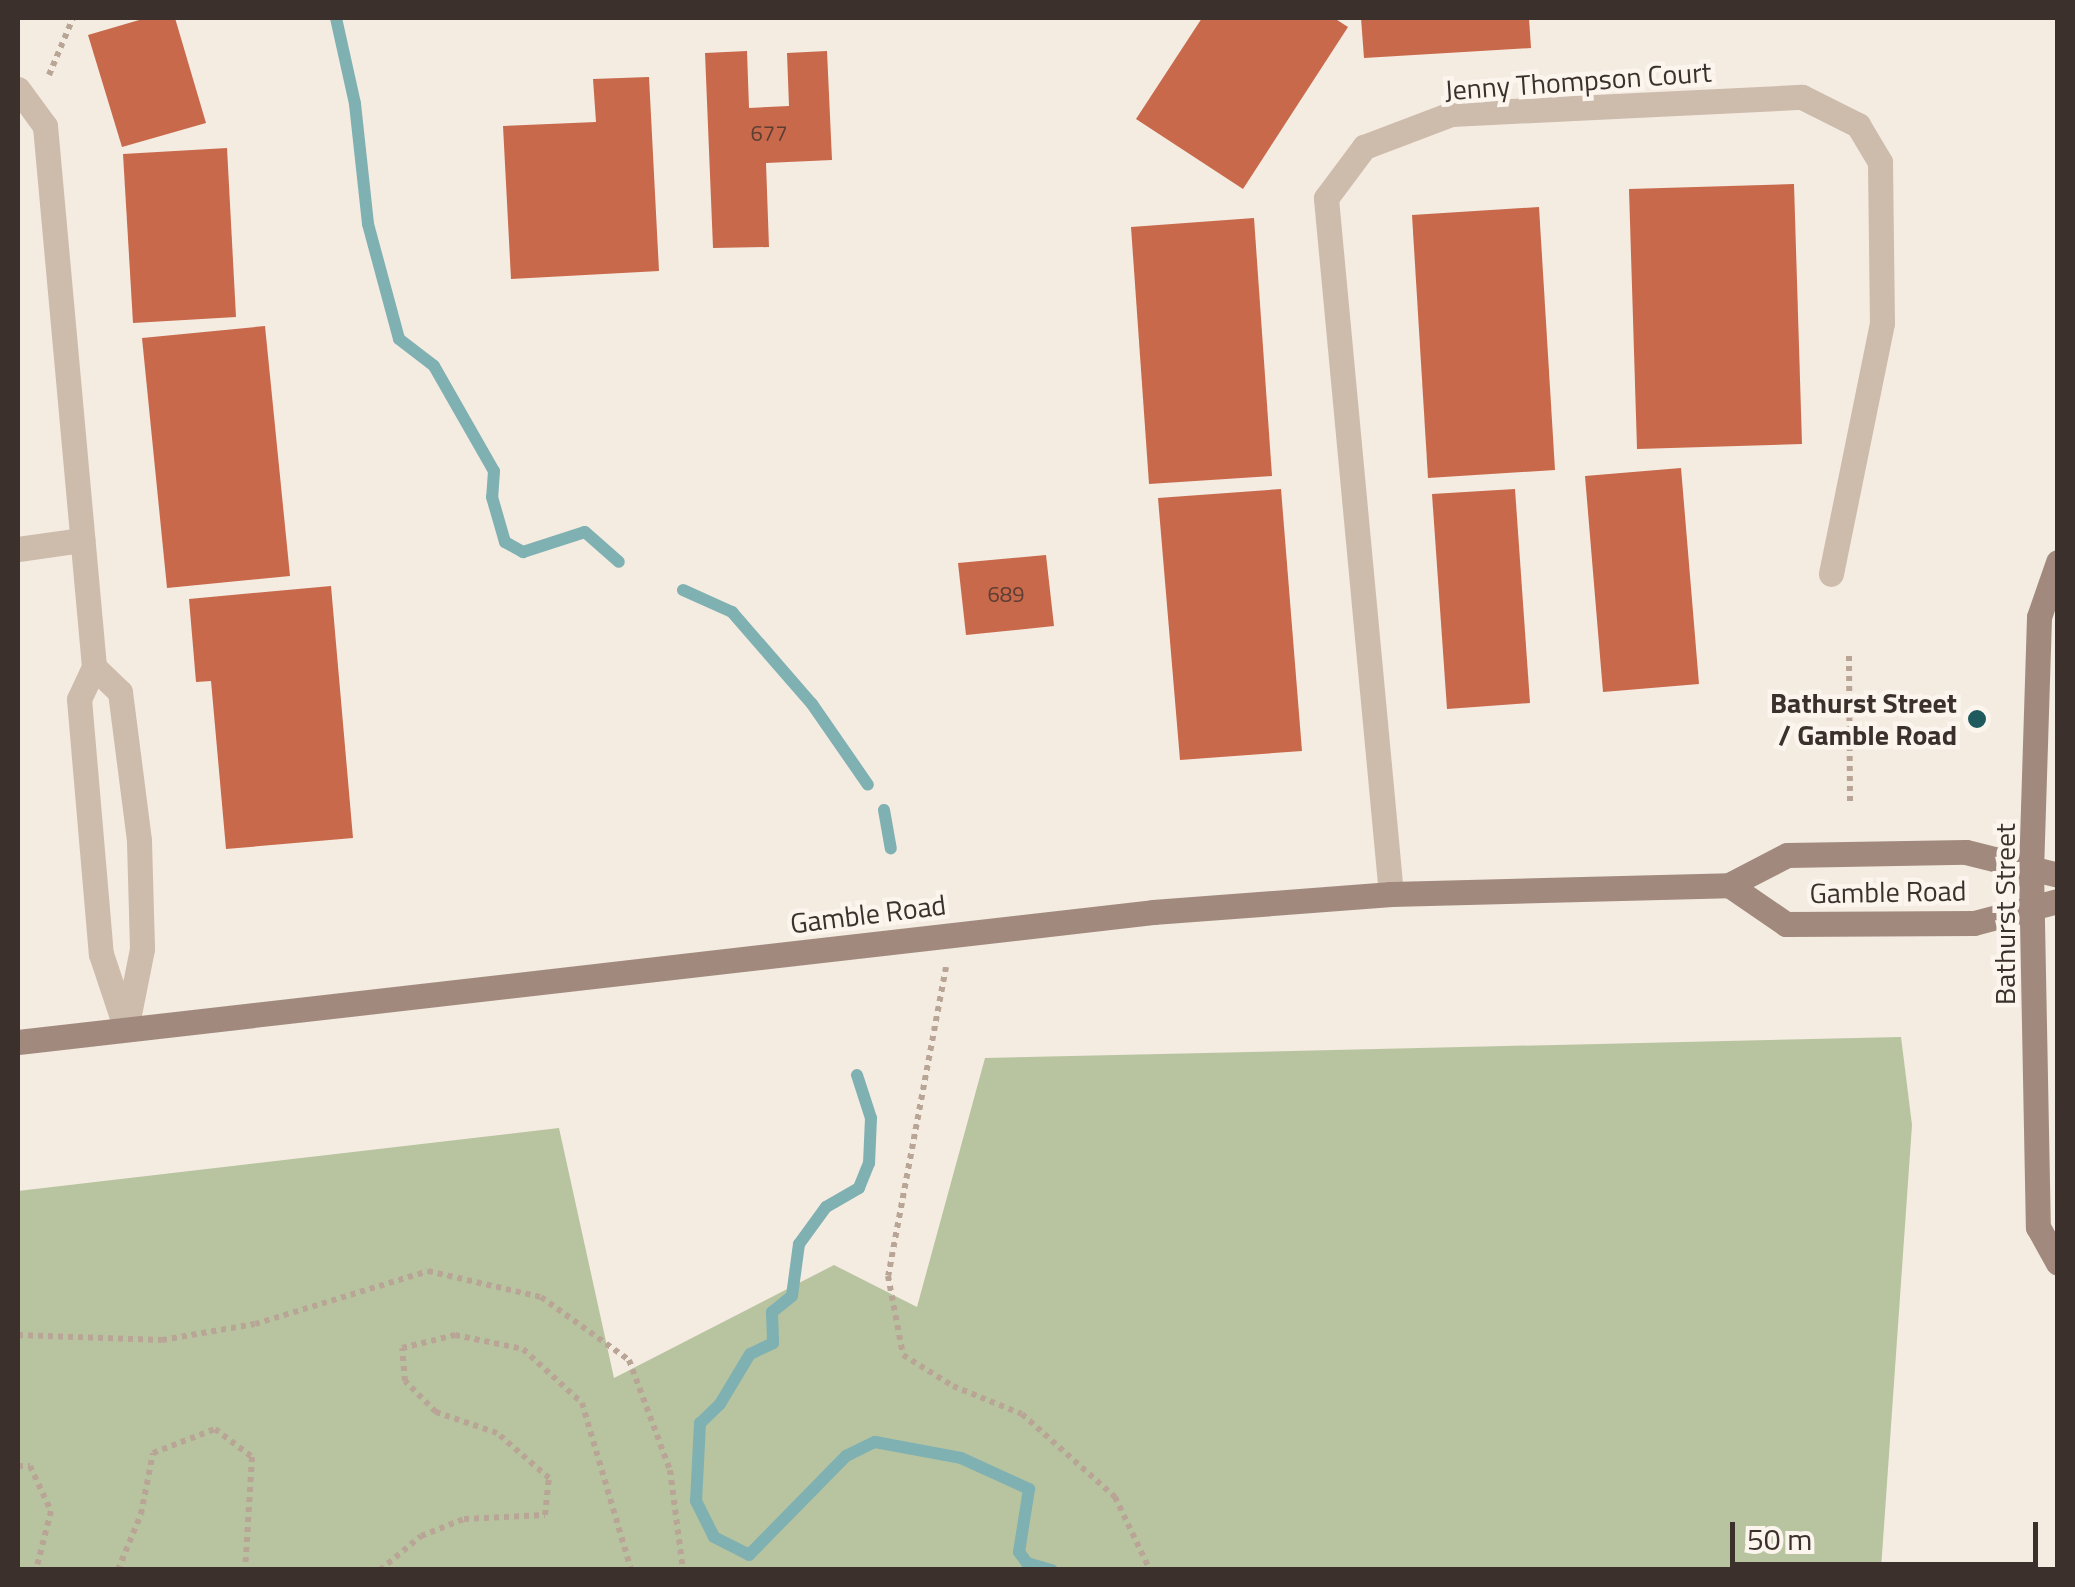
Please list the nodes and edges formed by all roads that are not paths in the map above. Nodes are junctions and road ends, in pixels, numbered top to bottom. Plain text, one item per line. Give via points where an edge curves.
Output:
1 (18, 89) edge
2 (82, 540) junction
3 (18, 549) edge
4 (2058, 562) edge
5 (1831, 574) dead end
6 (94, 667) junction
7 (2031, 869) junction
8 (2058, 875) edge
9 (1728, 885) junction
10 (1391, 894) junction
11 (2045, 904) edge
12 (126, 1028) junction
13 (18, 1042) edge
14 (2058, 1263) edge

1 - 2 street via 45,126
2 - 3 street
2 - 6 street
4 - 7 main road, Bathurst Street via 2039,617
5 - 10 street, Jenny Thompson Court via 1882,323 1880,162 1858,126 1802,97 1450,114 1364,147 1326,198
6 - 12 street via 79,699 101,954
6 - 12 street via 120,692 139,841 142,949
7 - 8 main road, Gamble Road
7 - 9 main road, Gamble Road via 1966,852 1787,855
7 - 11 main road, Bathurst Street
9 - 10 main road, Gamble Road
9 - 11 main road, Gamble Road via 1786,924 1974,923
10 - 12 main road, Gamble Road via 950,935
11 - 14 main road, Bathurst Street via 2038,1227
12 - 13 main road, Gamble Road

